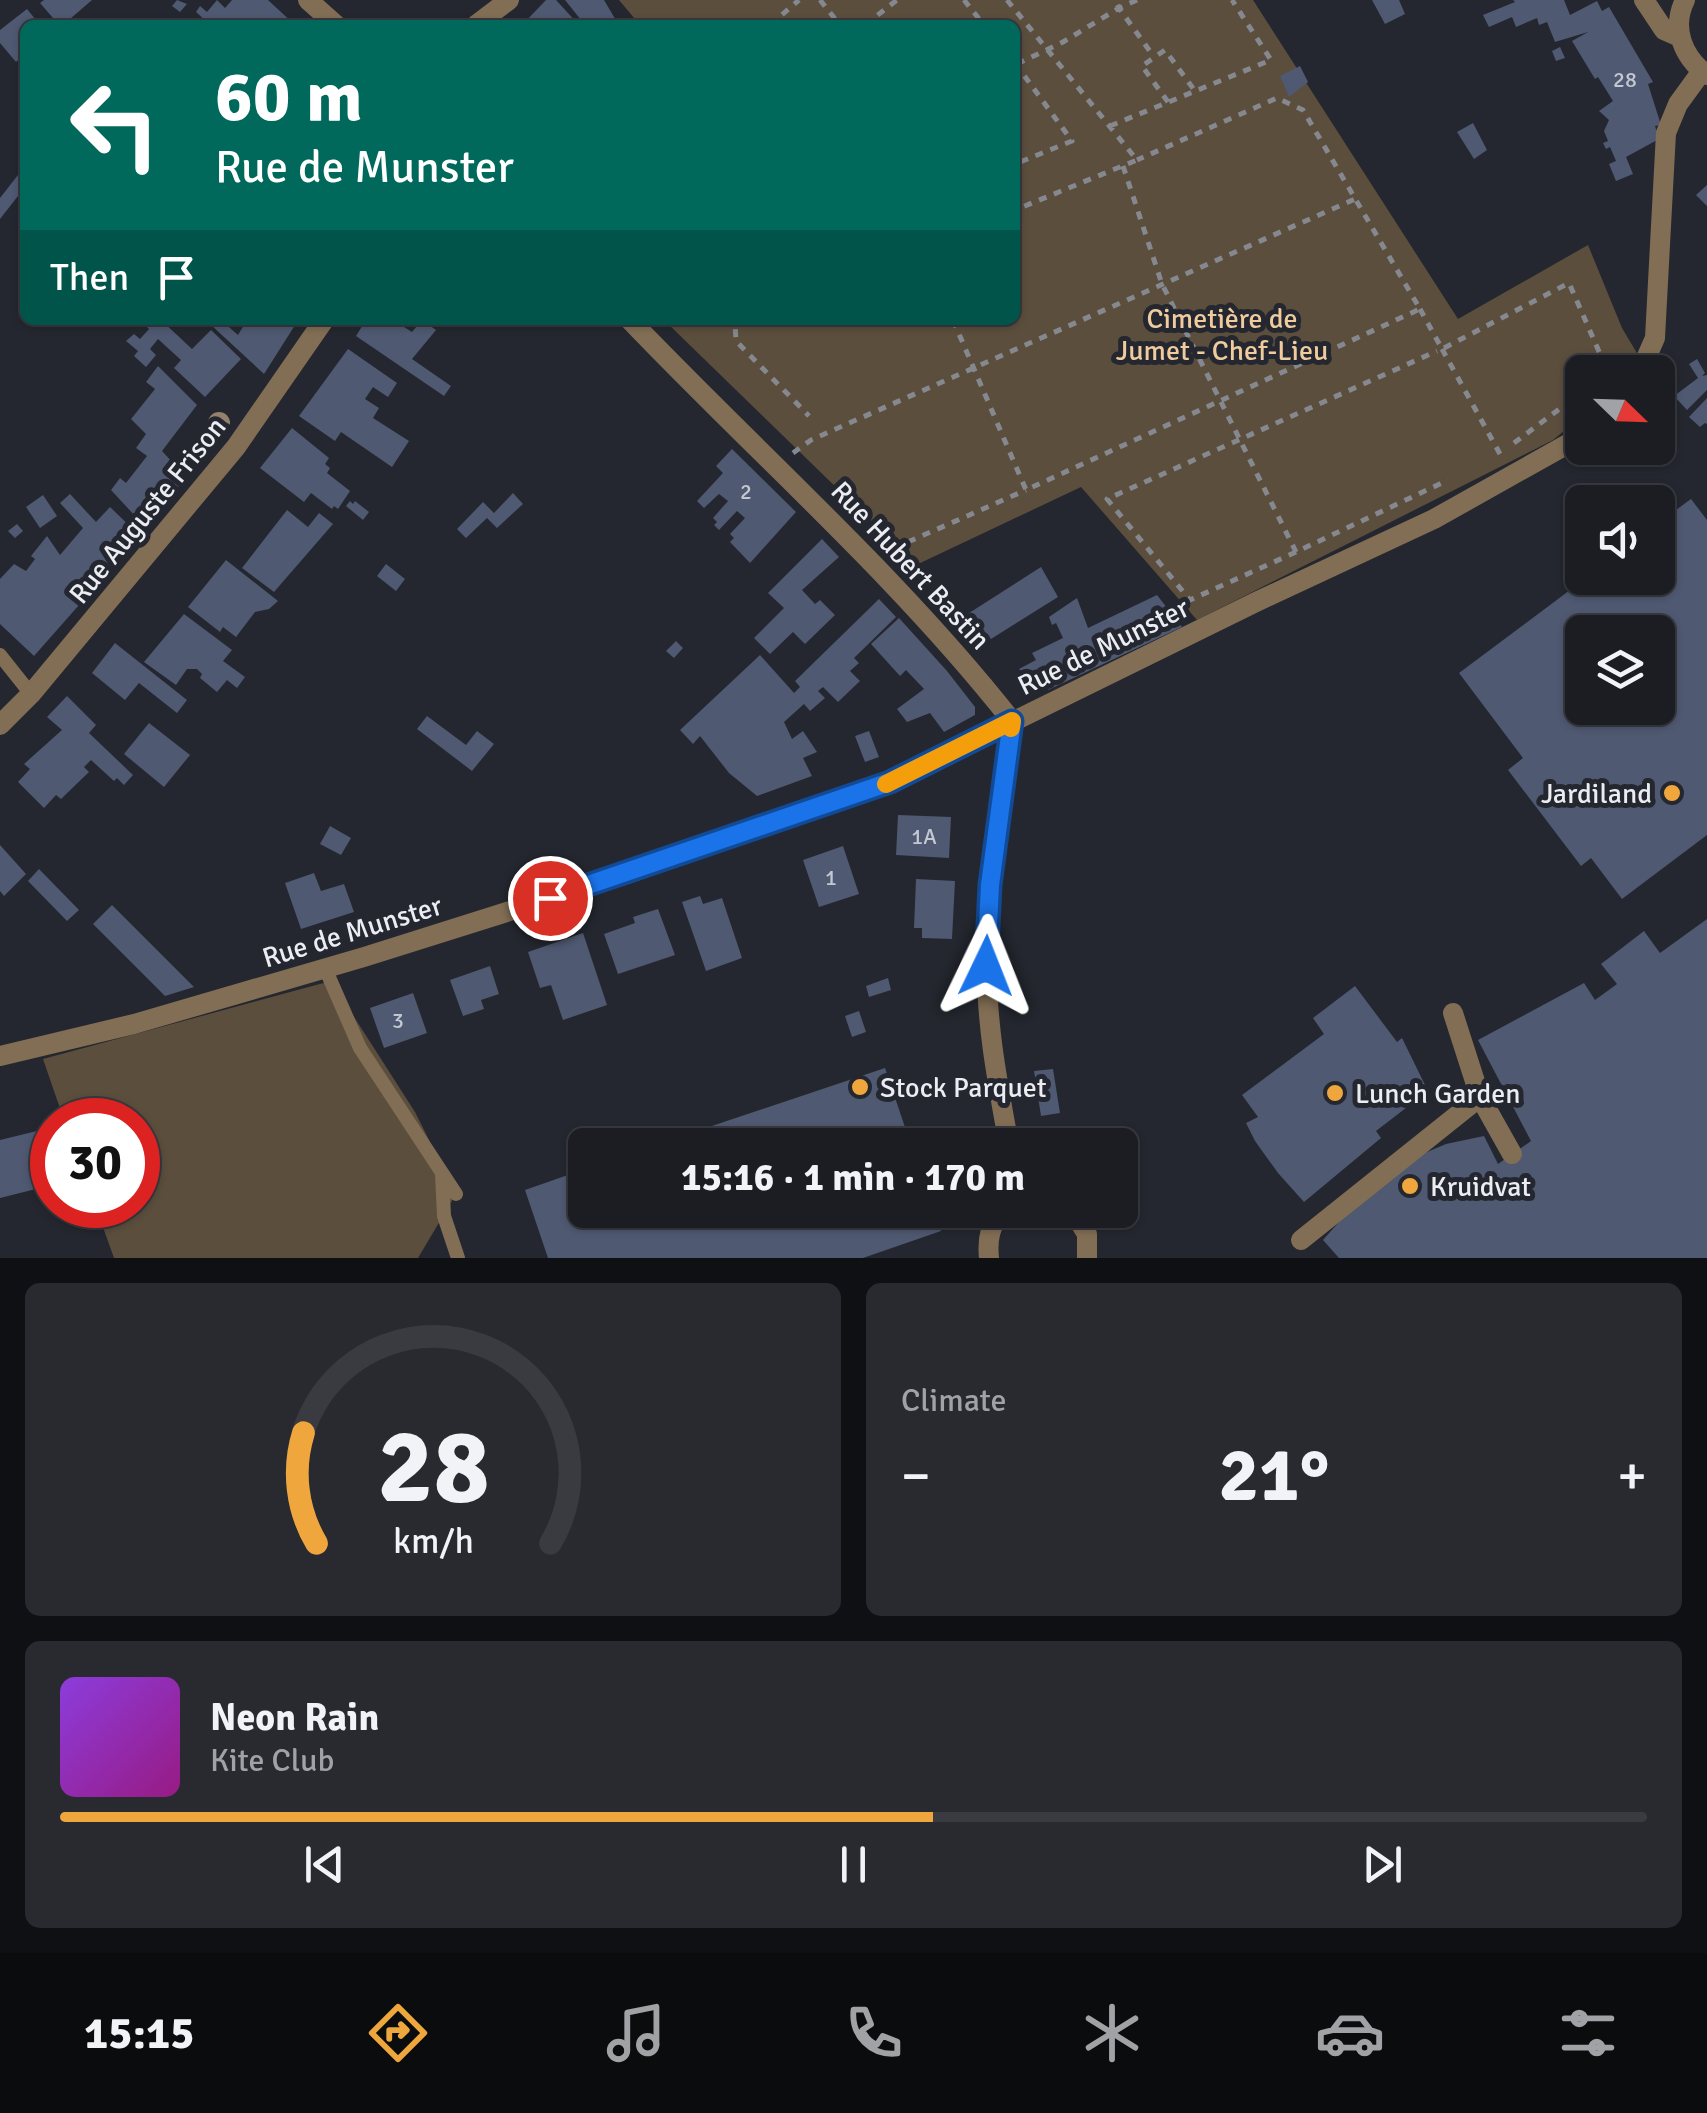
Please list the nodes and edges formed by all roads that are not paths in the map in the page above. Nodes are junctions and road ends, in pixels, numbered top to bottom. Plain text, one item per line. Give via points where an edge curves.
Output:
1 (308, 0) edge
2 (508, 0) edge
3 (1644, 0) edge
4 (1684, 0) edge
5 (330, 20) edge
6 (482, 20) edge
7 (1680, 37) junction
8 (1704, 73) edge
9 (321, 325) edge
10 (635, 325) edge
11 (1648, 355) edge
12 (1565, 445) edge
13 (0, 655) edge
14 (31, 694) junction
15 (1012, 721) junction
16 (0, 726) edge
17 (325, 968) junction
18 (1453, 1013) dead end
19 (0, 1056) edge
20 (1480, 1097) junction
21 (1006, 1128) edge
22 (1512, 1154) dead end
23 (442, 1173) junction
24 (456, 1194) dead end
25 (991, 1228) edge
26 (1084, 1228) edge
27 (1301, 1240) dead end
28 (458, 1258) edge
29 (989, 1258) edge
30 (1087, 1258) edge

1 - 5 street
2 - 6 street
3 - 7 street via 1664,30
4 - 7 street
7 - 8 street
8 - 11 street via 1678,104 1666,133 1655,338
9 - 14 street, Rue Auguste Frison via 236,447
10 - 15 street, Rue Hubert Bastin via 960,655
12 - 15 street, Rue de Munster via 1434,518
13 - 14 lane
14 - 16 street, Rue Auguste Frison
15 - 17 street, Rue de Munster via 890,782 624,875
15 - 21 street via 986,966
17 - 19 street, Rue de Munster
17 - 23 lane via 360,1048
18 - 20 street
20 - 22 street
20 - 27 street
23 - 24 lane
23 - 28 lane via 444,1216
25 - 29 street
26 - 30 street

